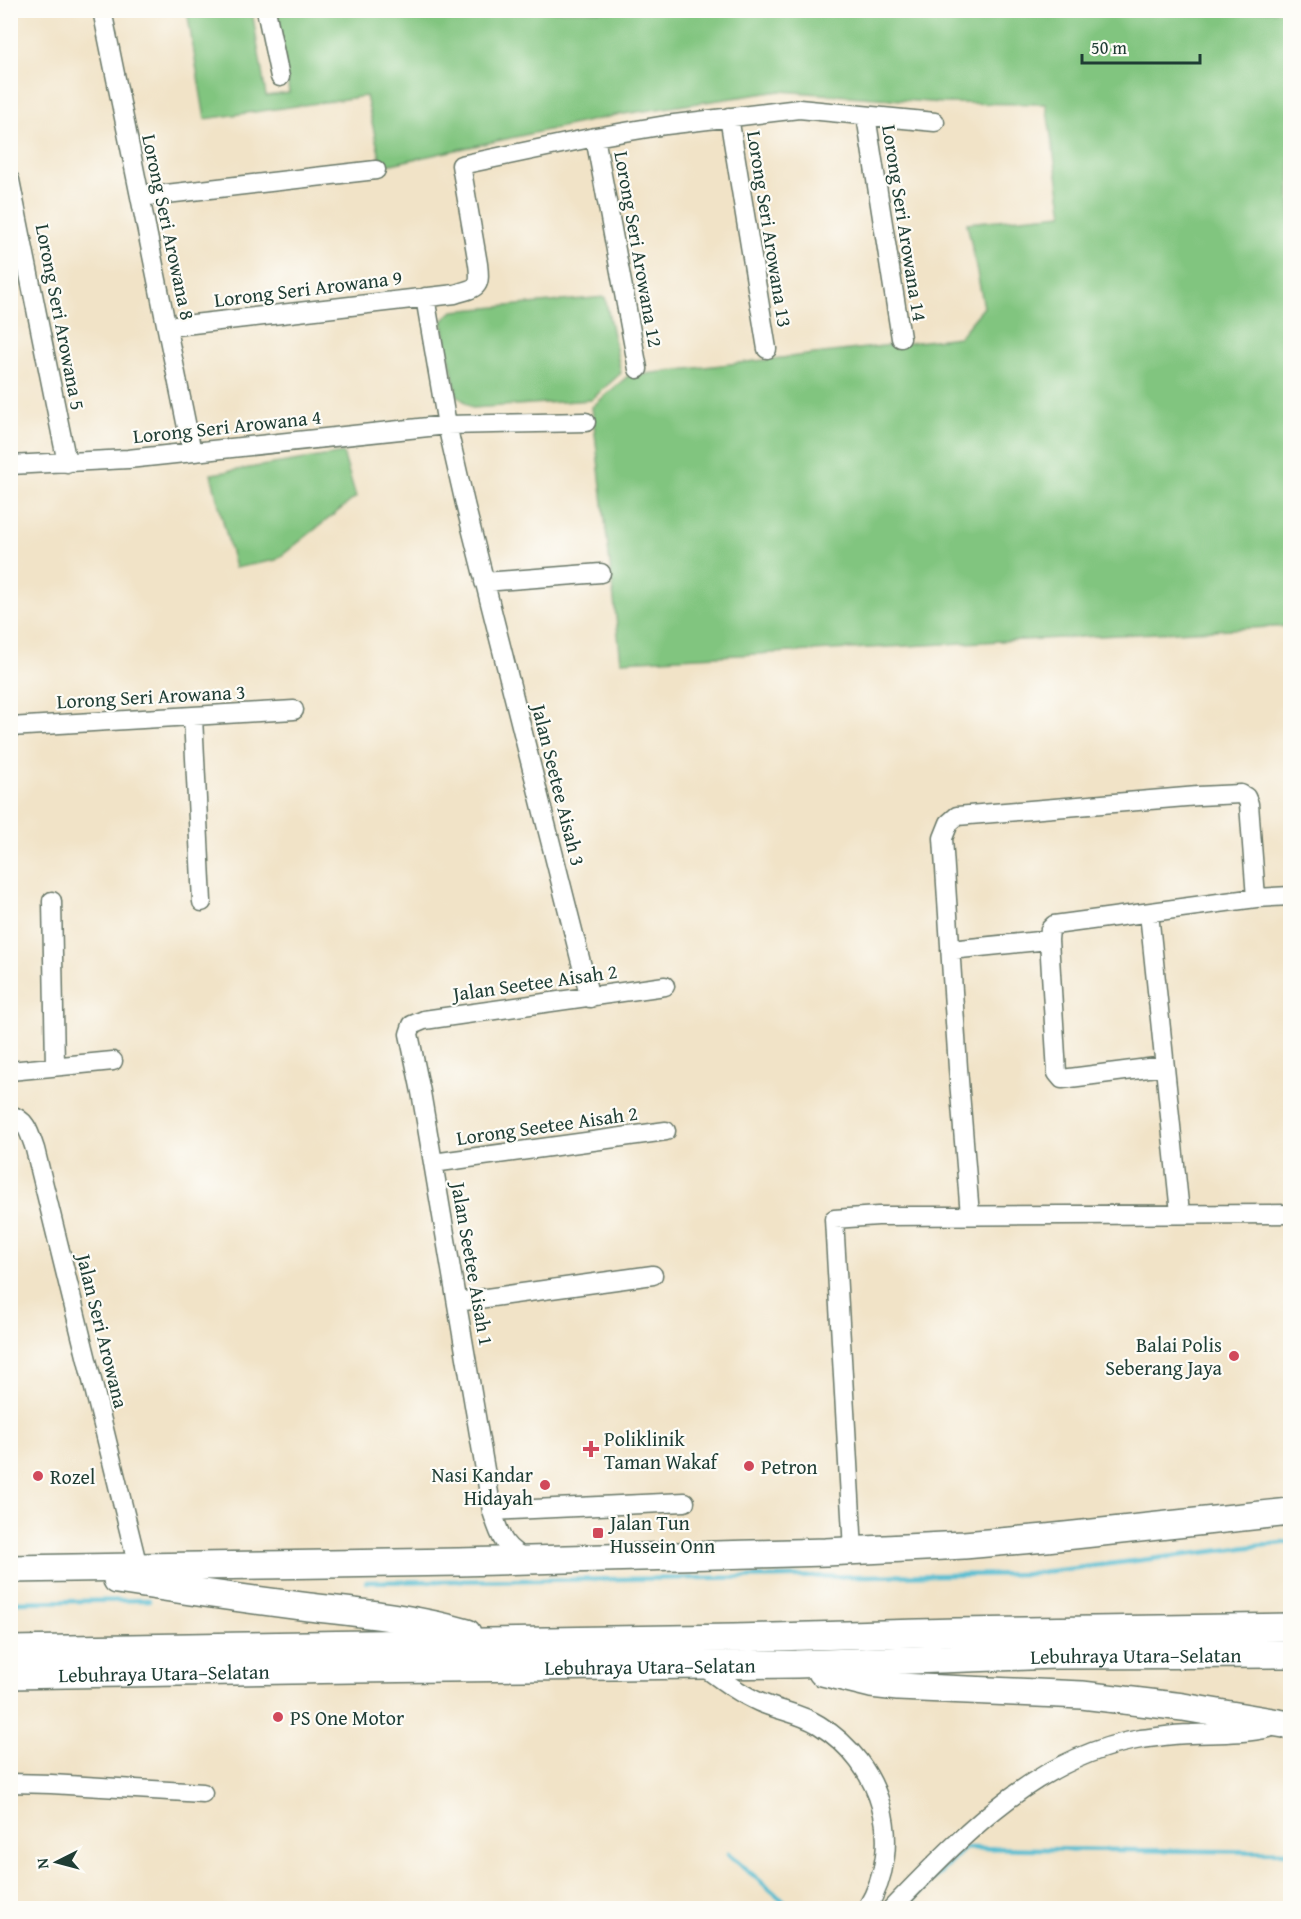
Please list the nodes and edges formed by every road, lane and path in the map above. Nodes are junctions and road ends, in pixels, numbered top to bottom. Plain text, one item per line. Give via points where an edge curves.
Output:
1 (102, 10) edge
2 (266, 10) edge
3 (279, 77) dead end
4 (866, 116) junction
5 (729, 117) junction
6 (935, 122) dead end
7 (595, 137) junction
8 (376, 170) dead end
9 (10, 180) edge
10 (140, 197) junction
11 (425, 297) junction
12 (167, 327) junction
13 (901, 338) dead end
14 (767, 349) dead end
15 (638, 369) dead end
16 (586, 422) dead end
17 (447, 425) junction
18 (192, 452) junction
19 (67, 463) junction
20 (10, 465) edge
21 (601, 573) dead end
22 (484, 582) junction
23 (294, 710) dead end
24 (193, 717) junction
25 (10, 727) edge
26 (1290, 896) edge
27 (1256, 898) junction
28 (52, 901) dead end
29 (202, 902) dead end
30 (1149, 913) junction
31 (1049, 940) junction
32 (950, 950) junction
33 (665, 986) dead end
34 (590, 998) junction
35 (412, 1026) joint
36 (113, 1060) dead end
37 (56, 1066) junction
38 (1164, 1066) junction
39 (10, 1071) edge
40 (10, 1114) edge
41 (666, 1131) dead end
42 (433, 1163) junction
43 (1180, 1213) junction
44 (1290, 1214) edge
45 (970, 1215) junction
46 (653, 1275) dead end
47 (457, 1302) junction
48 (686, 1502) dead end
49 (492, 1511) junction
50 (1290, 1512) edge
51 (852, 1550) junction
52 (529, 1560) junction
53 (459, 1562) junction
54 (138, 1567) junction
55 (10, 1569) edge
56 (48, 1569) junction
57 (1290, 1627) edge
58 (1191, 1641) junction
59 (497, 1642) junction
60 (10, 1650) edge
61 (1290, 1654) edge
62 (797, 1664) junction
63 (701, 1665) junction
64 (10, 1675) edge
65 (1289, 1724) edge
66 (10, 1783) edge
67 (203, 1793) dead end
68 (867, 1908) edge
69 (892, 1908) edge

1 - 10 street, Lorong Seri Arowana 8
2 - 3 street
4 - 5 street via 800,109
4 - 6 street
4 - 13 street, Lorong Seri Arowana 14
5 - 7 street
5 - 14 street, Lorong Seri Arowana 13
7 - 11 street, Lorong Seri Arowana 9 via 460,165 480,280 475,287 455,294
7 - 15 street, Lorong Seri Arowana 12
8 - 10 street
9 - 19 street, Lorong Seri Arowana 5
10 - 12 street, Lorong Seri Arowana 8
11 - 12 street, Lorong Seri Arowana 9
11 - 17 street, Jalan Seetee Aisah 3
12 - 18 street, Lorong Seri Arowana 8
16 - 17 street, Lorong Seri Arowana 4
17 - 18 street, Lorong Seri Arowana 4
17 - 22 street, Jalan Seetee Aisah 3
18 - 19 street, Lorong Seri Arowana 4
19 - 20 street, Lorong Seri Arowana 4
21 - 22 street
22 - 34 street, Jalan Seetee Aisah 3
23 - 24 street, Lorong Seri Arowana 3
24 - 25 street, Lorong Seri Arowana 3
24 - 29 street
26 - 27 street
27 - 30 street
27 - 32 street via 1249,804 1241,794 957,816 949,823 944,838
28 - 37 street
30 - 31 street via 1054,925
30 - 38 street
31 - 32 street
31 - 38 street via 1057,1073 1062,1079
32 - 45 street
33 - 34 street, Jalan Seetee Aisah 2
34 - 35 street, Jalan Seetee Aisah 2 via 424,1020
35 - 42 street, Jalan Seetee Aisah 1 via 409,1034
36 - 37 street
37 - 39 street
38 - 43 street
40 - 54 street, Jalan Seri Arowana via 24,1122 35,1149
41 - 42 street, Lorong Seetee Aisah 2
42 - 47 street, Jalan Seetee Aisah 1
43 - 44 street
43 - 45 street
45 - 51 street via 834,1219
46 - 47 street
47 - 49 street, Jalan Seetee Aisah 1
48 - 49 street
49 - 52 street, Jalan Seetee Aisah 1 via 508,1548
49 - 53 street, Jalan Seetee Aisah 1 via 487,1546 478,1555
50 - 51 highway via 1046,1538
51 - 52 highway
52 - 53 highway
53 - 54 highway
54 - 56 highway
55 - 56 highway
56 - 59 highway via 397,1618
57 - 58 highway, Lebuhraya Utara–Selatan
58 - 59 highway, Lebuhraya Utara–Selatan via 956,1632
58 - 61 highway, Lebuhraya Utara–Selatan
58 - 62 highway, Lebuhraya Utara–Selatan via 1056,1655
59 - 60 highway, Lebuhraya Utara–Selatan
62 - 63 highway, Lebuhraya Utara–Selatan
62 - 65 highway via 871,1684 1082,1695
63 - 64 highway, Lebuhraya Utara–Selatan
63 - 68 street via 755,1701 816,1723 842,1742 861,1764 882,1807 886,1838 884,1868
65 - 69 street via 1139,1740 1101,1750 1053,1770 1016,1792 975,1825
66 - 67 street

